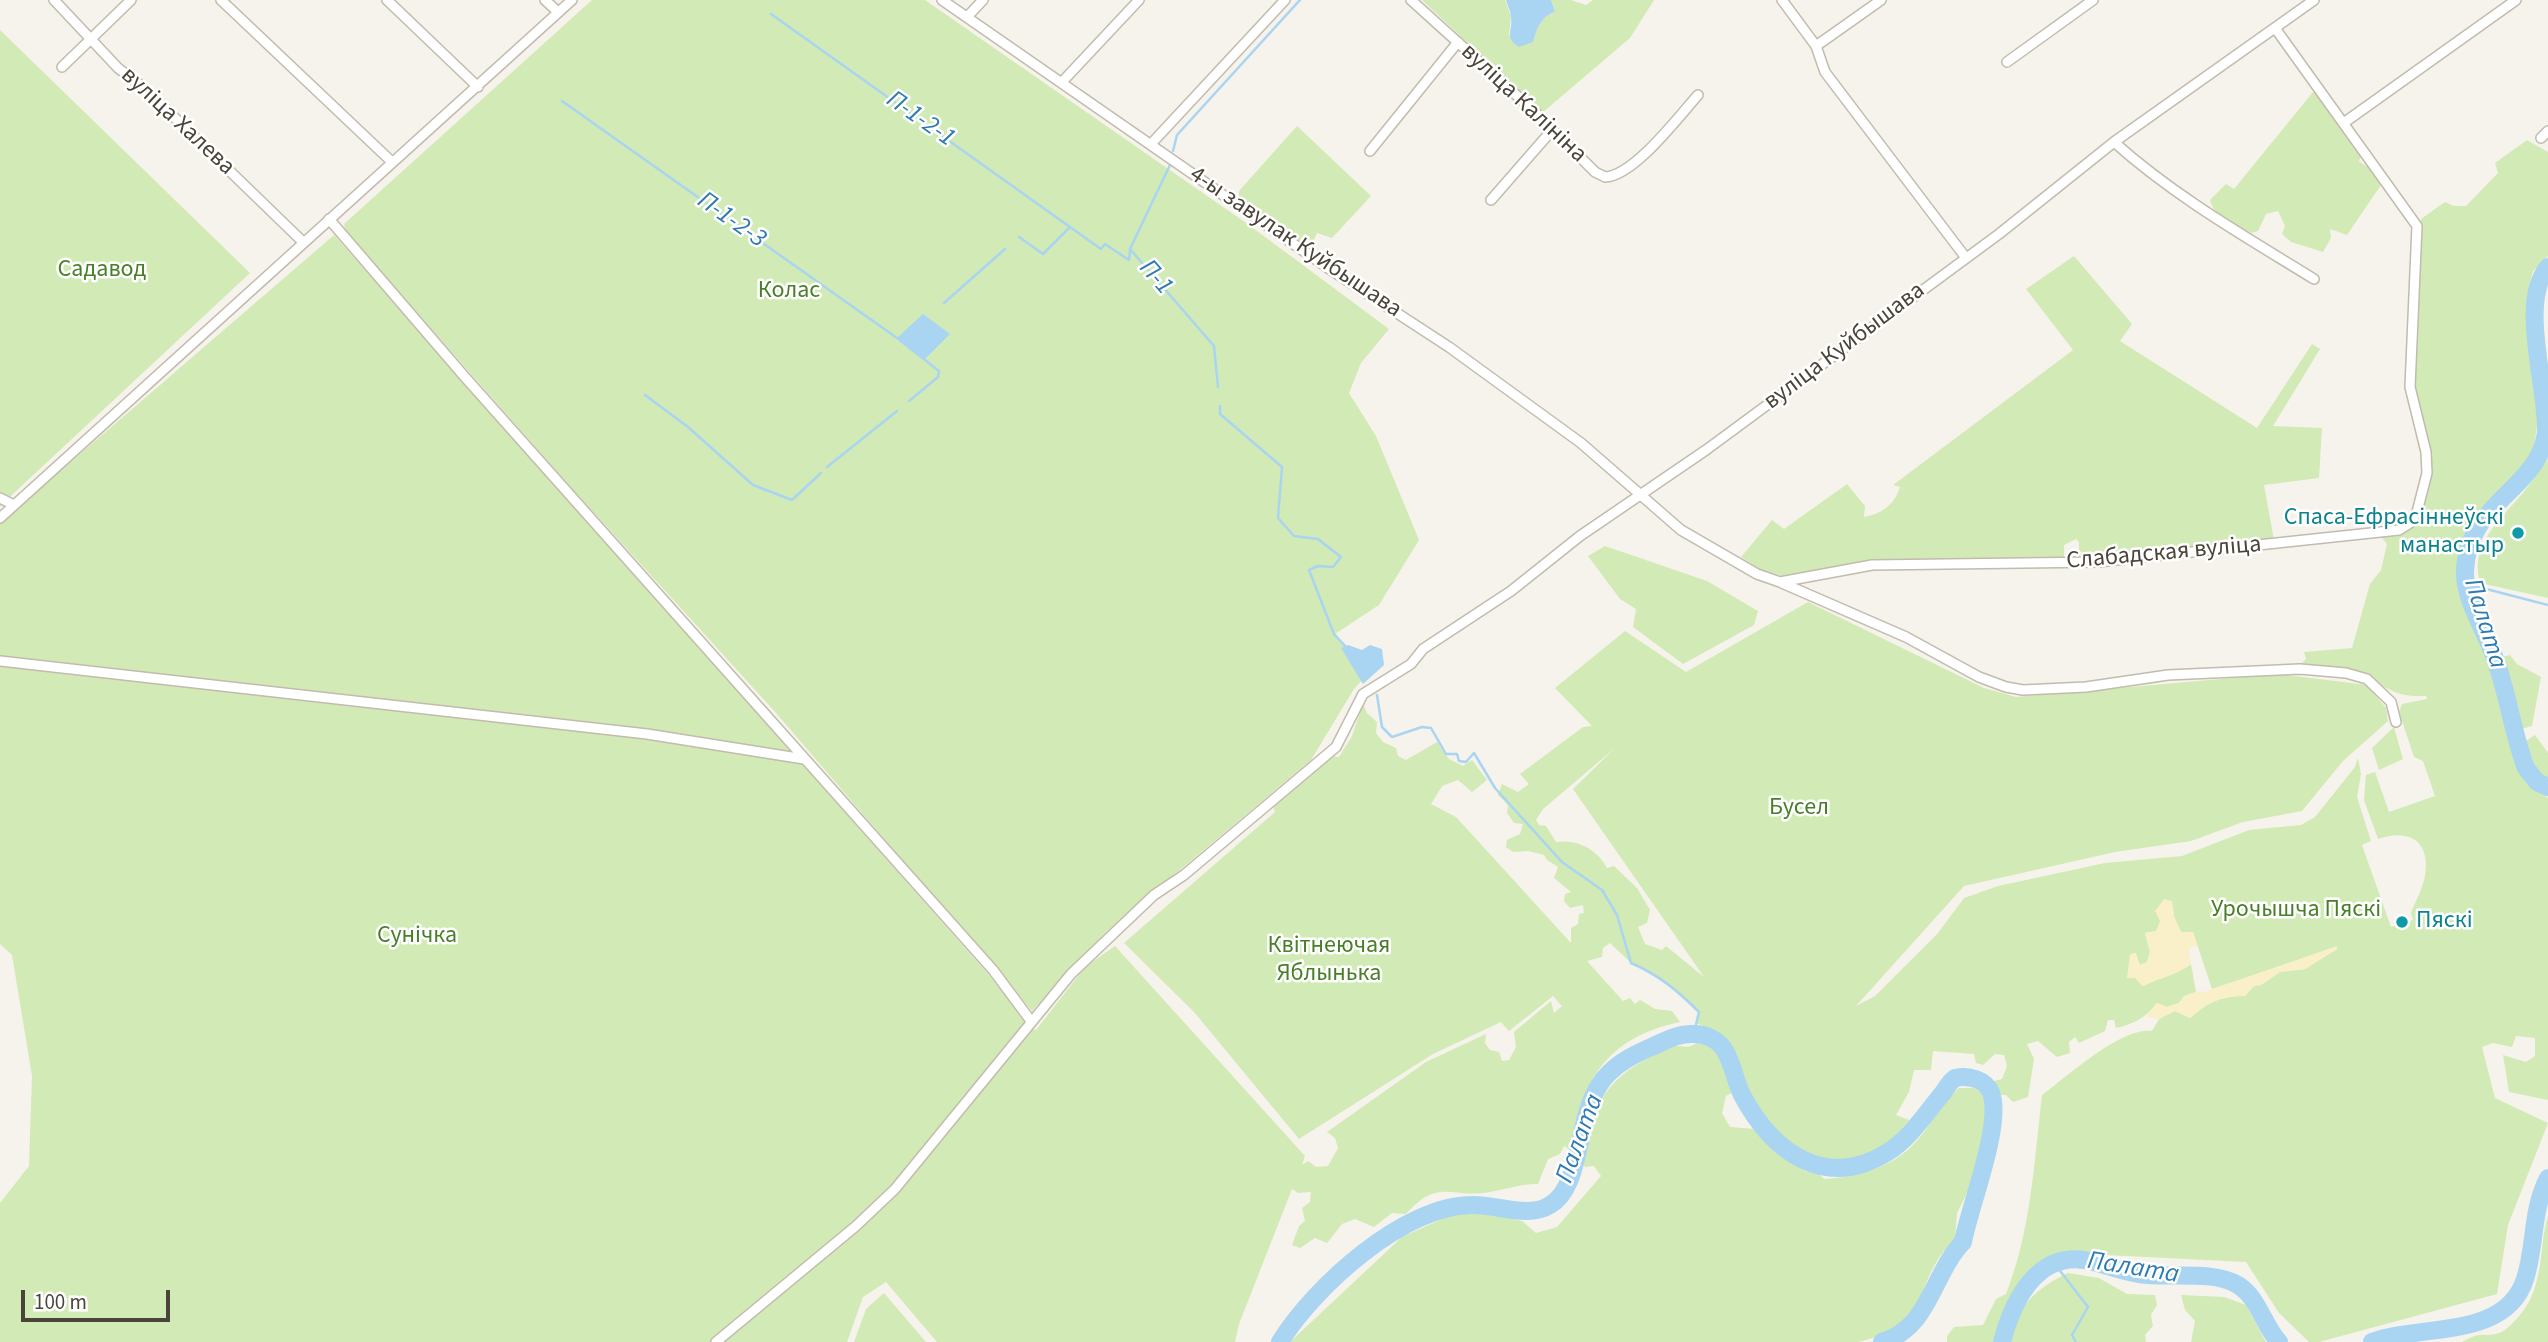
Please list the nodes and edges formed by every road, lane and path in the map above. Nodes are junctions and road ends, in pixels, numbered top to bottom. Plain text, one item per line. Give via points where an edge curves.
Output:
1 (54, 0) edge
2 (131, 0) edge
3 (221, 0) edge
4 (387, 0) edge
5 (545, 0) edge
6 (572, 0) edge
7 (942, 0) edge
8 (983, 0) edge
9 (1139, 0) edge
10 (1285, 0) edge
11 (1411, 0) edge
12 (1783, 0) edge
13 (1881, 0) edge
14 (2093, 0) edge
15 (2314, 0) edge
16 (2516, 0) edge
17 (558, 12) junction
18 (967, 17) junction
19 (2276, 28) junction
20 (92, 39) junction
21 (1458, 42) junction
22 (1816, 46) junction
23 (2007, 62) dead end
24 (62, 67) dead end
25 (1062, 82) junction
26 (478, 87) junction
27 (1698, 95) dead end
28 (2345, 122) junction
29 (1553, 129) junction
30 (2115, 142) junction
31 (1151, 144) junction
32 (1370, 152) dead end
33 (392, 162) junction
34 (1491, 200) dead end
35 (329, 219) junction
36 (303, 241) junction
37 (1966, 258) junction
38 (2314, 279) dead end
39 (1641, 494) junction
40 (0, 498) edge
41 (14, 505) junction
42 (0, 517) edge
43 (1780, 582) junction
44 (0, 661) edge
45 (2396, 722) dead end
46 (803, 759) junction
47 (1031, 1021) junction
48 (716, 1342) edge

1 - 20 street, вуліца Халева
2 - 20 street
3 - 33 street
4 - 26 street
5 - 17 street
6 - 17 street
7 - 18 street, 4-ы завулак Куйбышава
8 - 18 street
9 - 25 street
10 - 31 street
11 - 21 street, вуліца Калініна
12 - 22 street
13 - 22 street
14 - 23 street
15 - 19 street, вуліца Куйбышава
16 - 28 street
17 - 26 street
18 - 25 street, 4-ы завулак Куйбышава
19 - 28 street
19 - 30 street, вуліца Куйбышава
20 - 24 street
20 - 36 street, вуліца Халева
21 - 29 street, вуліца Калініна
21 - 32 street
22 - 37 street via 1825,72
25 - 31 street, 4-ы завулак Куйбышава
26 - 33 street
27 - 29 street, вуліца Калініна via 1658,140 1612,177 1595,172
28 - 43 street, Слабадская вуліца via 2417,226 2410,387 2427,473 2410,523 2399,530 2098,562 1872,565
29 - 34 street
30 - 37 street, вуліца Куйбышава
30 - 38 street via 2227,225
31 - 39 street, 4-ы завулак Куйбышава via 1449,347 1581,443
33 - 35 street
35 - 36 street
35 - 46 street via 785,733
36 - 41 street
37 - 39 street, вуліца Куйбышава
39 - 43 street via 1706,547
39 - 47 street, вуліца Куйбышава via 1511,591 1423,649 1411,664 1372,687 1357,703 1336,747 1154,895 1071,974
40 - 41 street
41 - 42 street
43 - 45 street via 2006,687 2085,687 2168,674 2300,668 2367,679 2391,702
44 - 46 street via 657,736
46 - 47 street via 993,970
47 - 48 street via 895,1189

